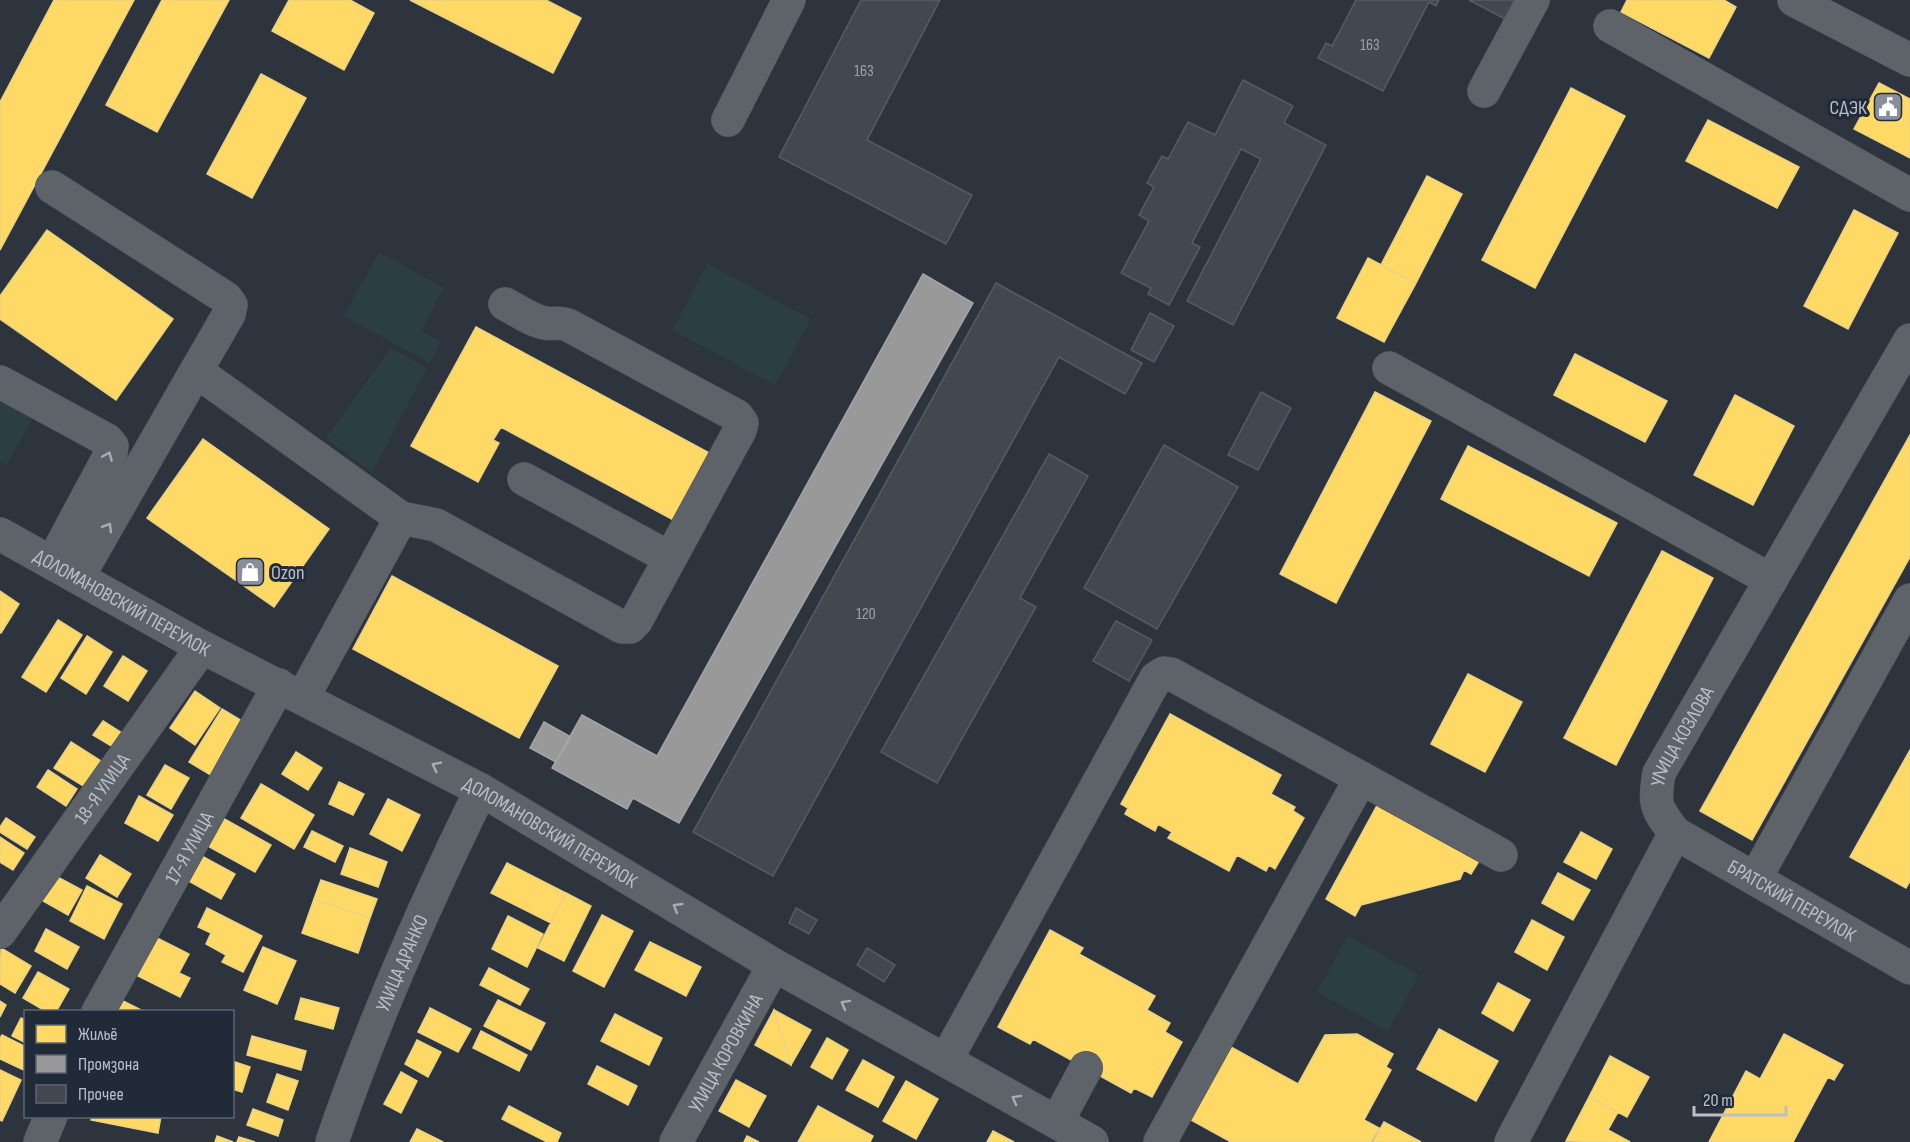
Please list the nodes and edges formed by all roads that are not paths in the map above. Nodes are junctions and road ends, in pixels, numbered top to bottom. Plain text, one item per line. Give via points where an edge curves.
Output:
1 (789, 0) edge
2 (1533, 0) edge
3 (1809, 3) edge
4 (1610, 26) dead end
5 (1910, 60) edge
6 (1484, 91) dead end
7 (729, 120) dead end
8 (52, 187) dead end
9 (1910, 195) edge
10 (506, 304) dead end
11 (1910, 340) edge
12 (1389, 368) dead end
13 (196, 370) junction
14 (0, 382) edge
15 (524, 479) dead end
16 (401, 518) junction
17 (0, 534) edge
18 (670, 558) junction
19 (65, 570) junction
20 (1771, 580) junction
21 (1910, 600) edge
22 (202, 647) junction
23 (291, 691) junction
24 (1361, 778) junction
25 (481, 790) junction
26 (1675, 833) junction
27 (1501, 855) dead end
28 (1755, 879) junction
29 (0, 932) edge
30 (774, 965) junction
31 (1910, 968) edge
32 (99, 1010) edge
33 (946, 1060) junction
34 (1086, 1068) dead end
35 (50, 1118) edge
36 (1057, 1122) junction
37 (1087, 1141) edge
38 (40, 1142) edge
39 (332, 1142) edge
40 (676, 1142) edge
41 (1161, 1142) edge
42 (1510, 1142) edge

1 - 7 street
2 - 6 street
3 - 5 street
4 - 9 street
8 - 13 street via 226,298 231,305 229,314
10 - 18 street via 546,324 568,325 736,416 741,423
11 - 20 street, УЛИЦА КОЗЛОВА
12 - 20 street
13 - 16 street
19 -> 13 street
19 -> 14 street via 112,446
15 - 18 street
16 - 18 street via 436,525 622,627 630,627 636,621
16 - 23 street, 17-Я УЛИЦА
17 - 19 street, ДОЛОМАНОВСКИЙ ПЕРЕУЛОК
19 - 22 street, ДОЛОМАНОВСКИЙ ПЕРЕУЛОК
20 - 26 street, УЛИЦА КОЗЛОВА via 1659,773 1655,796 1659,812
21 - 28 street
22 - 23 street, ДОЛОМАНОВСКИЙ ПЕРЕУЛОК
22 - 29 street, 18-Я УЛИЦА
25 -> 23 street, ДОЛОМАНОВСКИЙ ПЕРЕУЛОК
23 - 32 street, 17-Я УЛИЦА
24 - 27 street
24 - 33 street via 1171,674 1156,678
24 - 41 street
30 -> 25 street, ДОЛОМАНОВСКИЙ ПЕРЕУЛОК
25 - 39 street, УЛИЦА ДРАНКО via 434,885 387,995
26 - 28 street, БРАТСКИЙ ПЕРЕУЛОК
26 - 42 street
28 - 31 street, БРАТСКИЙ ПЕРЕУЛОК
33 -> 30 street, ДОЛОМАНОВСКИЙ ПЕРЕУЛОК
30 - 40 street, УЛИЦА КОРОВКИНА
36 -> 33 street, ДОЛОМАНОВСКИЙ ПЕРЕУЛОК
34 - 36 street
35 - 38 street
36 - 37 street, ДОЛОМАНОВСКИЙ ПЕРЕУЛОК

